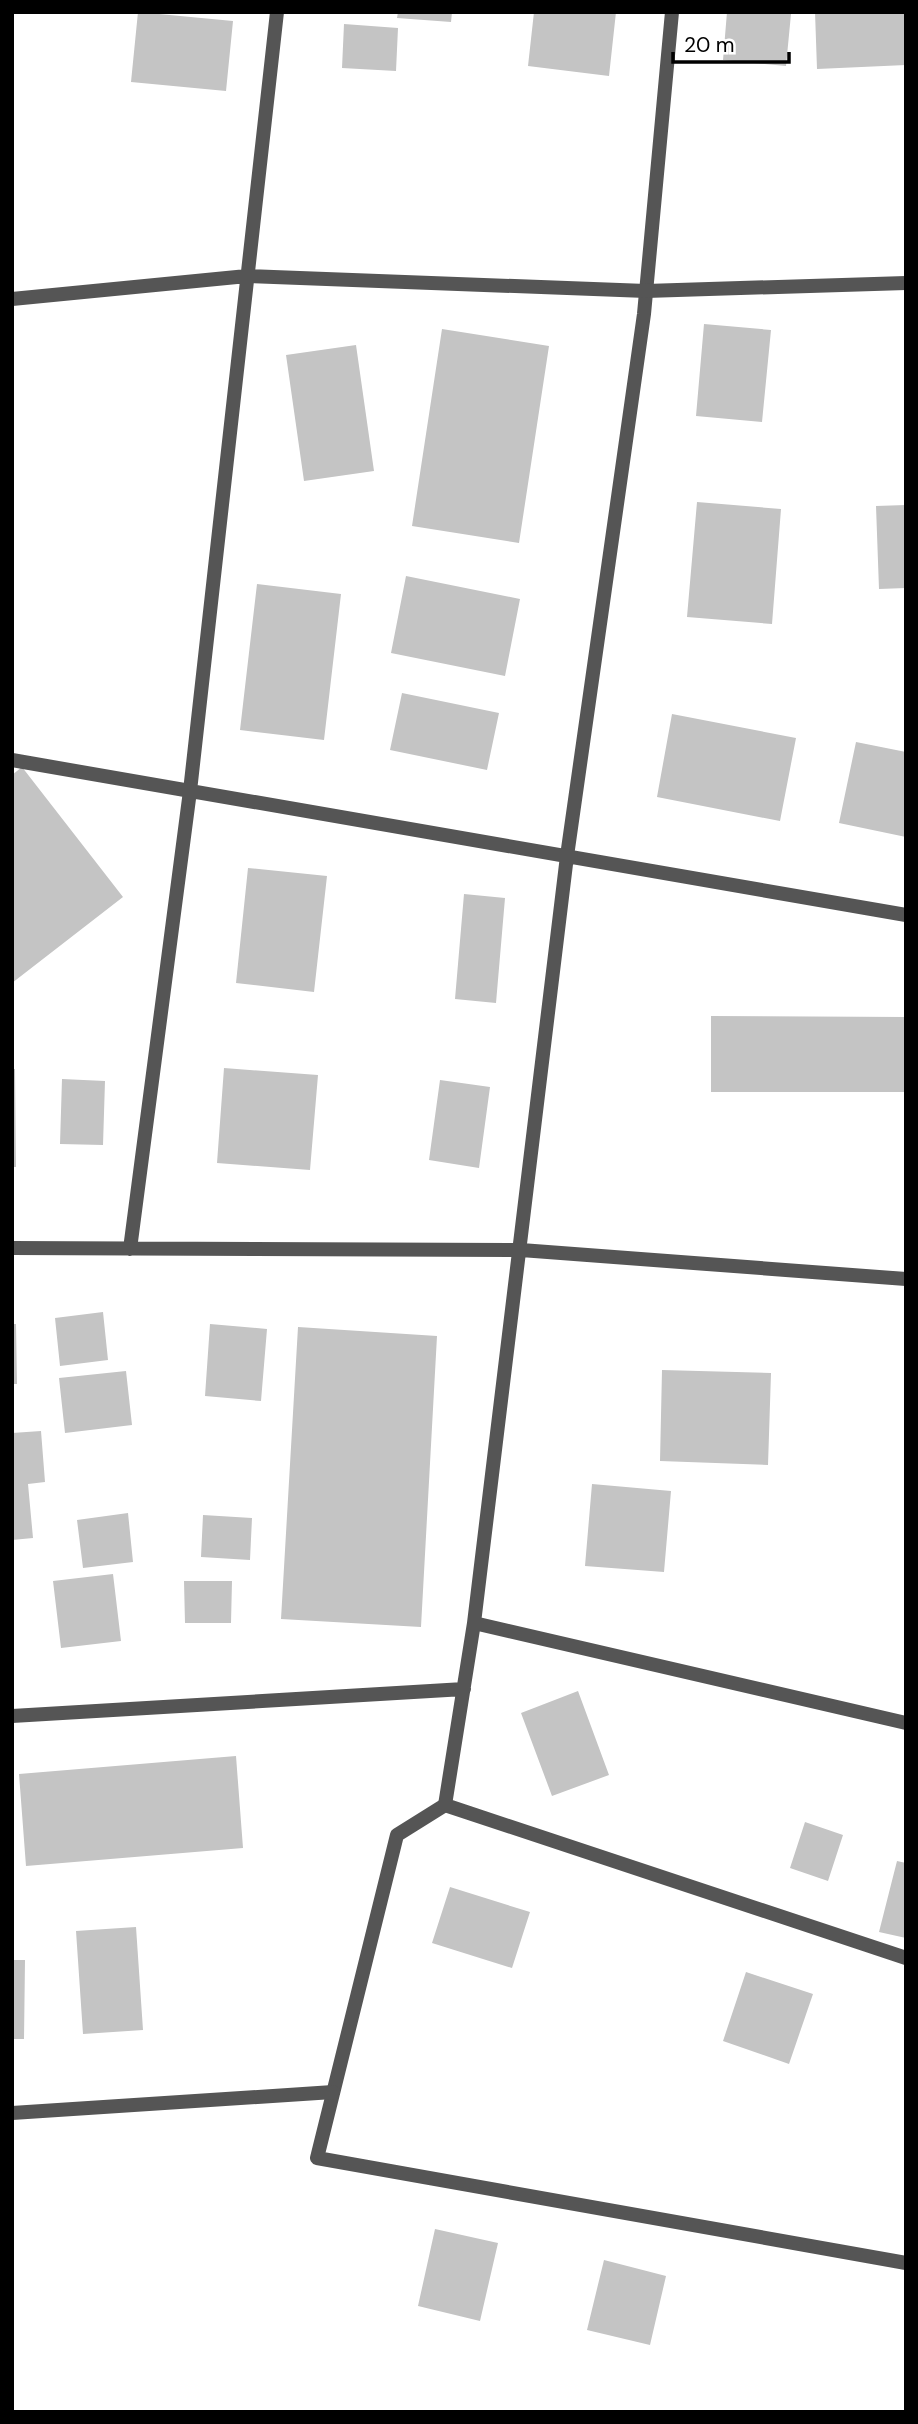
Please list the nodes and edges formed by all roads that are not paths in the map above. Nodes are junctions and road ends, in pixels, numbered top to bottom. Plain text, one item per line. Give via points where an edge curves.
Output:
1 (276, 12) edge
2 (672, 12) edge
3 (247, 276) junction
4 (906, 283) edge
5 (646, 291) junction
6 (12, 299) edge
7 (12, 760) edge
8 (190, 791) junction
9 (567, 856) junction
10 (906, 915) edge
11 (12, 1248) edge
12 (130, 1249) junction
13 (521, 1251) junction
14 (906, 1279) edge
15 (474, 1623) junction
16 (464, 1689) junction
17 (12, 1716) edge
18 (906, 1723) edge
19 (445, 1805) junction
20 (906, 1958) edge
21 (333, 2092) junction
22 (12, 2113) edge
23 (906, 2263) edge

1 - 3 street
2 - 5 street
3 - 5 street
3 - 6 street
3 - 8 street
4 - 5 street
5 - 9 street
7 - 8 street
8 - 9 street
8 - 12 street
9 - 10 street
9 - 13 street
11 - 12 street
12 - 13 street
13 - 14 street
13 - 15 street
15 - 16 street
15 - 18 street
16 - 17 street
16 - 19 street
19 - 20 street
19 - 21 street via 397,1835
21 - 22 street
21 - 23 street via 317,2158

